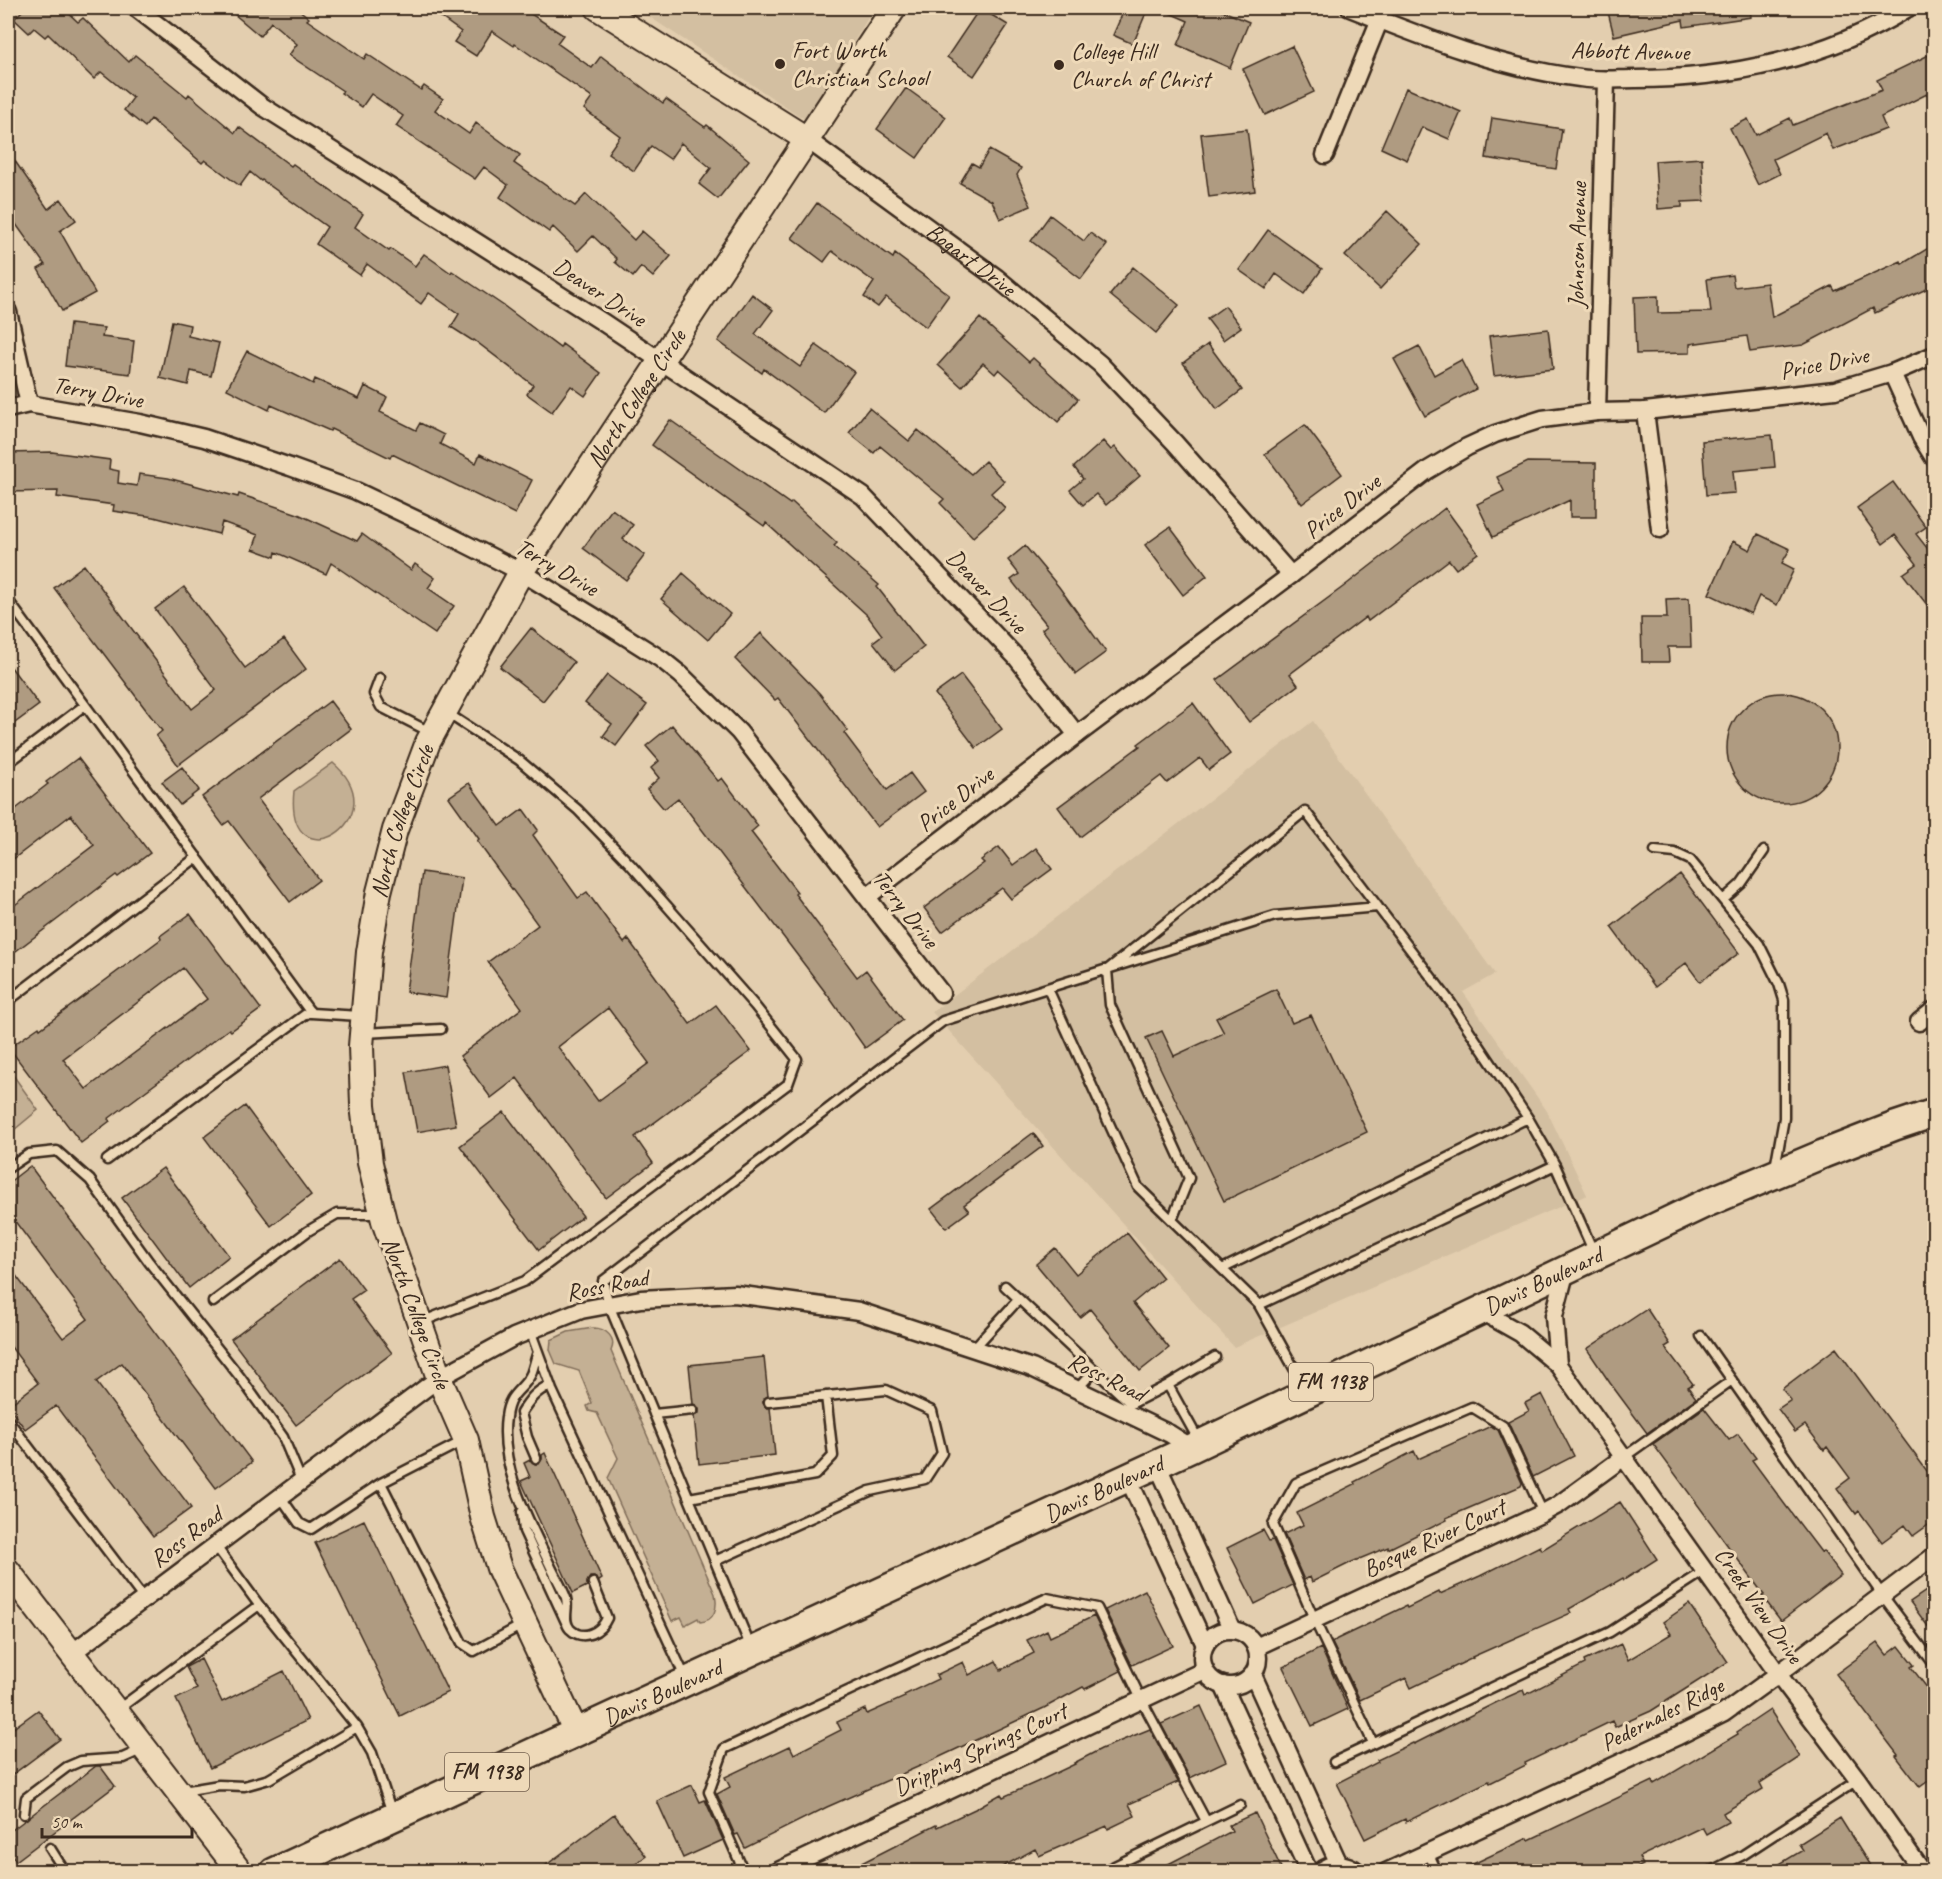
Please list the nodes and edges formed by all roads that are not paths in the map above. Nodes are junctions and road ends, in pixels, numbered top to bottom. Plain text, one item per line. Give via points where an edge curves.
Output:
1 (136, 8) edge
2 (894, 8) edge
3 (1350, 8) edge
4 (1908, 8) edge
5 (605, 9) edge
6 (1380, 20) junction
7 (1606, 80) junction
8 (808, 140) junction
9 (1325, 154) dead end
10 (8, 312) edge
11 (1935, 355) edge
12 (661, 361) junction
13 (1893, 373) junction
14 (29, 404) junction
15 (8, 409) edge
16 (1645, 411) junction
17 (1597, 412) junction
18 (1935, 458) edge
19 (1660, 529) dead end
20 (521, 572) junction
21 (1291, 575) junction
22 (8, 600) edge
23 (380, 678) dead end
24 (85, 705) junction
25 (444, 711) junction
26 (433, 733) junction
27 (1077, 735) junction
28 (8, 763) edge
29 (1655, 851) dead end
30 (1764, 851) dead end
31 (197, 857) junction
32 (867, 897) junction
33 (1723, 900) junction
34 (1378, 907) junction
35 (1107, 970) junction
36 (1048, 989) junction
37 (940, 993) dead end
38 (8, 1001) edge
39 (1935, 1010) edge
40 (310, 1011) junction
41 (1919, 1022) dead end
42 (363, 1024) junction
43 (441, 1029) dead end
44 (1935, 1113) edge
45 (1528, 1118) junction
46 (107, 1160) dead end
47 (1555, 1165) junction
48 (8, 1168) edge
49 (1774, 1175) junction
50 (382, 1214) junction
51 (1172, 1220) junction
52 (1596, 1256) junction
53 (1222, 1269) junction
54 (1566, 1270) junction
55 (1005, 1286) dead end
56 (1019, 1299) junction
57 (213, 1302) dead end
58 (609, 1305) junction
59 (1259, 1305) junction
60 (1481, 1311) junction
61 (420, 1322) junction
62 (530, 1330) junction
63 (1701, 1336) dead end
64 (974, 1348) junction
65 (538, 1352) junction
66 (1215, 1357) dead end
67 (1558, 1365) junction
68 (1095, 1370) junction
69 (439, 1378) junction
70 (1732, 1380) junction
71 (550, 1385) junction
72 (1168, 1385) junction
73 (1077, 1389) junction
74 (1308, 1393) junction
75 (826, 1396) junction
76 (769, 1402) dead end
77 (693, 1410) dead end
78 (654, 1414) junction
79 (8, 1420) edge
80 (466, 1440) junction
81 (1196, 1446) junction
82 (1624, 1457) junction
83 (536, 1458) dead end
84 (1157, 1464) junction
85 (1128, 1478) junction
86 (301, 1480) junction
87 (381, 1483) junction
88 (280, 1496) junction
89 (689, 1498) junction
90 (1544, 1513) junction
91 (215, 1545) junction
92 (1935, 1556) edge
93 (715, 1561) junction
94 (1706, 1570) junction
95 (8, 1571) edge
96 (593, 1583) dead end
97 (1883, 1596) junction
98 (144, 1599) junction
99 (259, 1605) junction
100 (1315, 1621) junction
101 (524, 1624) junction
102 (1232, 1630) junction
103 (1205, 1645) junction
104 (1256, 1647) junction
105 (752, 1651) junction
106 (72, 1653) junction
107 (1935, 1664) edge
108 (1205, 1670) junction
109 (1778, 1674) junction
110 (1253, 1675) junction
111 (686, 1680) junction
112 (1223, 1685) junction
113 (1141, 1699) junction
114 (117, 1711) junction
115 (357, 1727) junction
116 (576, 1732) junction
117 (1373, 1743) junction
118 (146, 1748) junction
119 (1334, 1762) dead end
120 (1858, 1780) junction
121 (180, 1792) junction
122 (1240, 1805) dead end
123 (24, 1814) dead end
124 (392, 1815) junction
125 (1206, 1821) junction
126 (50, 1848) dead end
127 (1428, 1852) junction
128 (1339, 1864) junction
129 (65, 1872) edge
130 (240, 1872) edge
131 (274, 1872) edge
132 (744, 1872) edge
133 (777, 1872) edge
134 (1102, 1872) edge
135 (1309, 1872) edge
136 (1320, 1872) edge
137 (1358, 1872) edge
138 (1386, 1872) edge
139 (1437, 1872) edge
140 (1709, 1872) edge
141 (1923, 1872) edge

1 - 12 street, Deaver Drive via 262,106
2 - 8 street, North College Circle
3 - 6 street, Abbott Avenue
4 - 7 street, Abbott Avenue via 1850,39 1768,64 1674,78
5 - 8 street, Bogart Drive
6 - 7 street, Abbott Avenue via 1466,53
6 - 9 street
7 - 17 street, Johnson Avenue
8 - 12 street, North College Circle
8 - 21 street, Bogart Drive via 997,278 1100,364
10 - 14 street
11 - 13 street, Price Drive
12 - 20 street, North College Circle
12 - 27 street, Deaver Drive via 863,495 1016,657
13 - 16 street, Price Drive via 1834,390
13 - 18 street via 1921,437
14 - 15 street, Terry Drive
14 - 20 street, Terry Drive via 204,438 290,467 356,491
16 - 17 street, Price Drive
16 - 19 street
17 - 21 street, Price Drive via 1542,419 1467,447 1428,470
20 - 25 street, North College Circle
20 - 32 street, Terry Drive via 681,675 739,732
21 - 27 street, Price Drive
22 - 24 lane
23 - 26 lane via 375,694 381,707
24 - 28 lane
24 - 31 lane
25 - 26 street, North College Circle
25 - 61 lane via 519,760 578,810 755,1006 796,1059 788,1084 525,1281
26 - 42 street, North College Circle via 395,830 379,892
27 - 32 street, Price Drive
29 - 33 lane via 1676,853 1690,860
30 - 33 lane via 1741,884
31 - 38 lane
31 - 40 lane
32 - 37 street, Terry Drive
33 - 49 lane via 1759,944 1784,1000 1784,1118
34 - 35 lane via 1275,916
34 - 35 lane via 1305,811
34 - 45 lane via 1451,1004
35 - 36 lane
35 - 51 lane via 1110,1005 1189,1178
36 - 51 lane via 1138,1187
36 - 58 lane via 943,1021 603,1281
39 - 41 street
40 - 42 lane
40 - 46 lane
42 - 43 lane
42 - 50 street, North College Circle via 363,1105 370,1163
44 - 49 main road, Davis Boulevard / FM 1938
45 - 47 lane
45 - 53 lane
47 - 52 lane
47 - 59 lane
48 - 86 lane via 29,1154 57,1151 90,1180 283,1437
49 - 52 main road, Davis Boulevard / FM 1938
50 - 57 lane via 337,1214
50 - 61 street, North College Circle
51 - 53 lane
52 - 54 main road, Davis Boulevard / FM 1938
53 - 59 lane
54 - 60 main road, Davis Boulevard / FM 1938
54 - 67 street via 1554,1316
55 - 56 lane
56 - 64 lane
56 - 68 lane
58 - 62 street, Ross Road via 581,1310
58 - 64 street, Ross Road via 640,1299 735,1294 859,1311
58 - 78 lane
59 - 74 lane
60 - 67 street, Creek View Drive via 1520,1333
60 - 74 main road, Davis Boulevard / FM 1938
61 - 69 street, North College Circle
62 - 65 lane
62 - 69 street, Ross Road
63 - 70 lane
64 - 73 street, Ross Road
65 - 71 lane
65 - 96 lane via 531,1374 512,1397 506,1417 507,1450 522,1505 566,1600 566,1622 573,1632 584,1636 593,1633 607,1618
66 - 72 lane
67 - 82 street, Creek View Drive
68 - 72 lane via 1131,1404
68 - 73 lane
69 - 80 street, North College Circle
69 - 86 street, Ross Road
70 - 82 lane
70 - 97 lane
71 - 83 lane via 539,1389 521,1413
71 - 111 lane
72 - 81 lane
73 - 81 street, Ross Road
74 - 81 main road, Davis Boulevard / FM 1938
75 - 76 lane
75 - 89 lane via 832,1456 815,1475
75 - 93 lane via 886,1390 932,1411 942,1453 925,1479 870,1491
77 - 78 lane
78 - 89 lane
79 - 98 lane
80 - 87 lane
80 - 101 street, North College Circle via 495,1558
81 - 84 main road, Davis Boulevard / FM 1938
82 - 90 street, Bosque River Court
82 - 94 street, Creek View Drive
84 - 85 main road, Davis Boulevard / FM 1938
84 - 102 street
85 - 103 street
85 - 105 main road, Davis Boulevard / FM 1938
86 - 88 street, Ross Road
87 - 88 lane via 311,1529 299,1523
87 - 101 lane via 462,1644 474,1651
88 - 91 street, Ross Road
89 - 93 lane
90 - 100 street, Bosque River Court
90 - 100 lane via 1503,1426 1472,1407 1296,1482 1273,1524
91 - 98 street, Ross Road
91 - 99 lane
92 - 97 street, Pedernales Ridge
93 - 105 lane
94 - 109 street, Creek View Drive
94 - 117 lane via 1610,1632
95 - 106 street
97 - 107 lane
97 - 109 street, Pedernales Ridge
98 - 106 street, Ross Road
99 - 114 lane
99 - 115 lane
100 - 104 street, Bosque River Court
100 - 117 lane
101 - 116 street, North College Circle
102 - 103 street via 1219,1632
102 - 104 street via 1244,1633
103 - 108 street
104 - 110 street via 1258,1661
105 - 111 main road, Davis Boulevard / FM 1938
106 - 114 street
108 - 112 street
108 - 113 street, Dripping Springs Court
109 - 120 street, Creek View Drive
109 - 127 street, Pedernales Ridge via 1724,1713
110 - 112 street via 1240,1684
110 - 128 street
111 - 116 main road, Davis Boulevard / FM 1938
112 - 135 street
113 - 125 lane
113 - 132 lane via 1097,1608 1047,1598 724,1749 709,1792
113 - 133 street, Dripping Springs Court
114 - 118 street
115 - 121 lane via 269,1779 244,1786 219,1785
115 - 124 lane via 372,1753
116 - 124 main road, Davis Boulevard / FM 1938
117 - 119 lane
118 - 121 street
118 - 123 lane via 123,1758 81,1761 67,1767 26,1798
120 - 140 lane via 1743,1855
120 - 141 street, Creek View Drive
121 - 130 street
122 - 125 lane
124 - 131 main road, Davis Boulevard / FM 1938
125 - 134 lane
126 - 129 lane
127 - 138 street, Pedernales Ridge
127 - 139 lane
128 - 136 street
128 - 137 street

